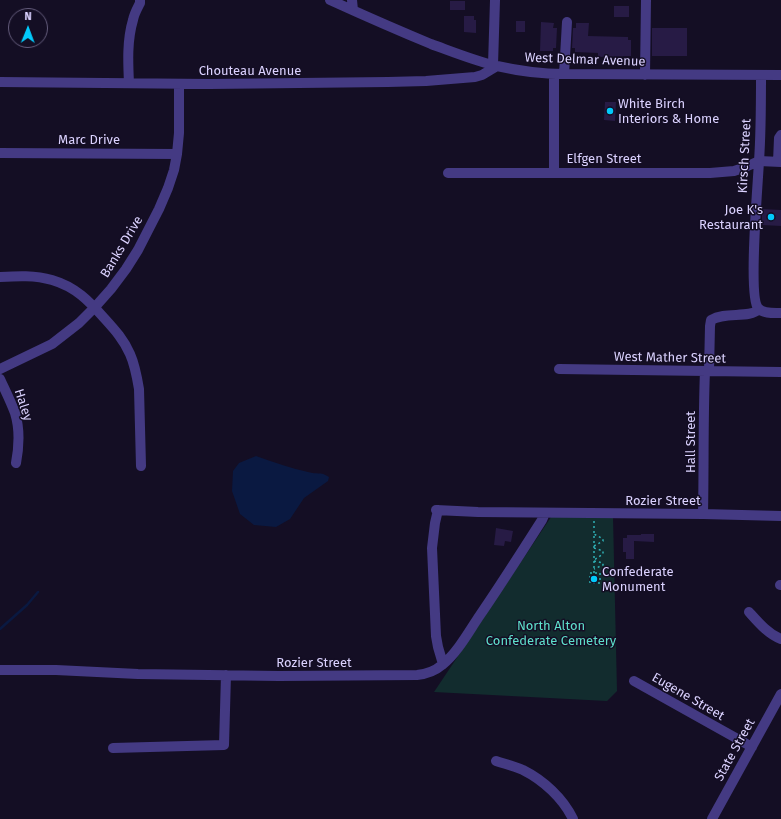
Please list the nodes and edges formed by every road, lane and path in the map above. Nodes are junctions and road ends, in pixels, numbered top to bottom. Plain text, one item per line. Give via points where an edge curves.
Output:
1 (140, 0) edge
2 (330, 0) edge
3 (495, 0) edge
4 (646, 0) edge
5 (353, 5) edge
6 (567, 22) dead end
7 (495, 66) junction
8 (559, 74) junction
9 (645, 75) junction
10 (781, 75) edge
11 (761, 76) junction
12 (0, 82) edge
13 (128, 83) junction
14 (179, 84) junction
15 (781, 135) edge
16 (0, 153) edge
17 (177, 154) junction
18 (759, 161) junction
19 (780, 162) edge
20 (554, 172) junction
21 (448, 173) dead end
22 (0, 277) edge
23 (95, 307) junction
24 (759, 309) junction
25 (781, 313) edge
26 (0, 369) edge
27 (559, 369) dead end
28 (707, 371) junction
29 (781, 372) edge
30 (0, 379) edge
31 (16, 463) dead end
32 (141, 466) dead end
33 (545, 513) junction
34 (594, 513) junction
35 (703, 514) junction
36 (781, 516) edge
37 (594, 534) junction
38 (594, 547) junction
39 (594, 561) junction
40 (594, 569) junction
41 (594, 573) junction
42 (749, 612) dead end
43 (781, 639) edge
44 (443, 664) junction
45 (0, 670) edge
46 (226, 675) junction
47 (634, 681) dead end
48 (781, 694) edge
49 (778, 708) edge
50 (752, 747) junction
51 (113, 748) dead end
52 (496, 761) dead end
53 (573, 819) edge
54 (712, 819) edge

1 - 13 street via 132,21
2 - 5 street, West Delmar Avenue
3 - 7 street
4 - 9 street
5 - 7 street, West Delmar Avenue via 408,34
6 - 8 street
7 - 8 street, West Delmar Avenue
7 - 14 street, Chouteau Avenue via 475,77 426,81
8 - 9 street, West Delmar Avenue
8 - 20 street
9 - 11 street, West Delmar Avenue
10 - 11 street, West Delmar Avenue
11 - 18 street, Kirsch Street
12 - 13 street, Chouteau Avenue
13 - 14 street, Chouteau Avenue
14 - 17 street, Banks Drive
15 - 19 street via 778,138
16 - 17 street, Marc Drive
17 - 23 street, Banks Drive via 168,188 138,250
18 - 19 street
18 - 20 street, Elfgen Street via 722,172
18 - 24 street, Kirsch Street via 753,285
20 - 21 street, Elfgen Street
22 - 23 street via 38,277 52,280 74,290
23 - 26 street, Banks Drive via 52,344
23 - 32 street via 118,333 134,365 139,389
24 - 25 street
24 - 28 street, Hall Street via 752,314 726,315 711,320
27 - 28 street, West Mather Street
28 - 29 street, West Mather Street
28 - 35 street, Hall Street via 704,405
30 - 31 street, Haley via 18,426
33 - 34 street, Rozier Street
33 - 44 street, Rozier Street via 463,641
33 - 44 street, Rozier Street via 437,510 432,560 436,636
34 - 35 street, Rozier Street
34 - 37 path
35 - 36 street, Rozier Street
37 - 38 path
37 - 38 path via 603,539
38 - 39 path
38 - 39 path via 603,551 603,554
39 - 40 path
39 - 40 path via 603,563
40 - 41 path
41 - 41 path via 600,573 600,583 590,583 590,573
42 - 43 street via 761,626
44 - 46 street, Rozier Street via 425,674 417,675
45 - 46 street, Rozier Street
46 - 51 street via 224,745
47 - 50 street, Eugene Street
48 - 49 street, State Street
49 - 50 street, State Street
50 - 54 street, State Street
52 - 53 street via 532,775 555,794

